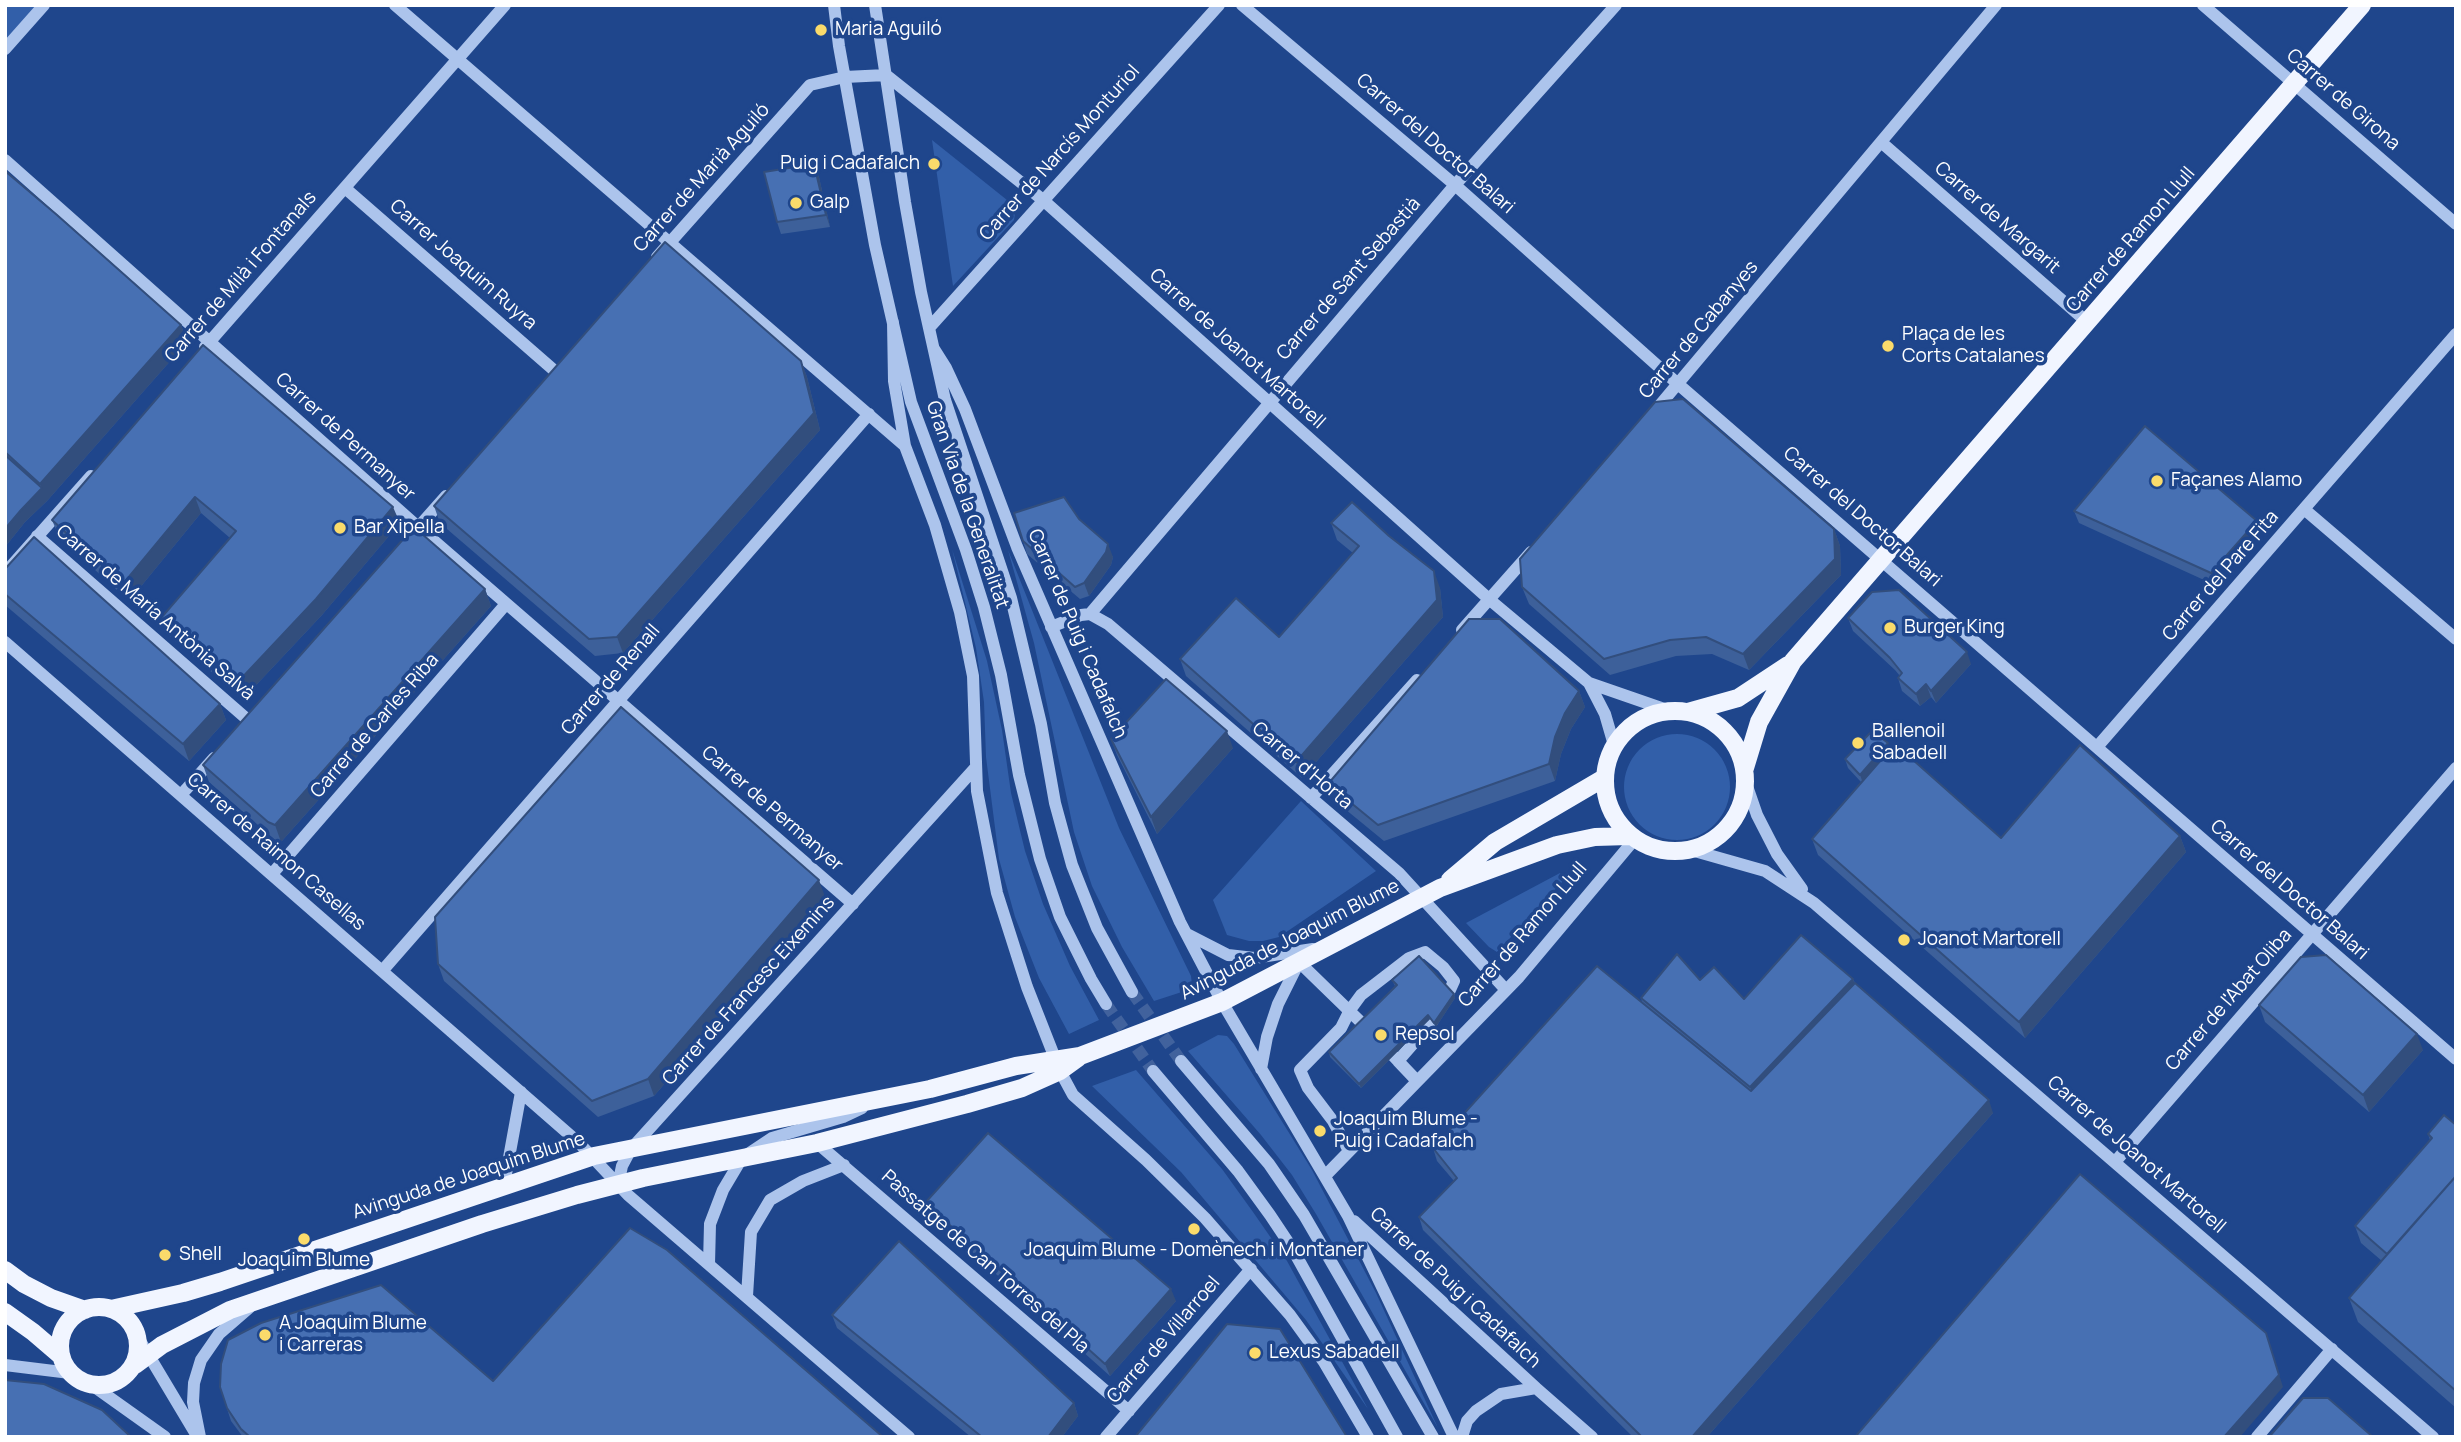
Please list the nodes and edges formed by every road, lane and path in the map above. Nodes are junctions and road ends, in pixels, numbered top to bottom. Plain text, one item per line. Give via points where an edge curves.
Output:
1 (44, 5) edge
2 (395, 5) edge
3 (505, 5) edge
4 (834, 5) edge
5 (876, 5) edge
6 (1219, 5) edge
7 (1242, 5) edge
8 (1616, 5) edge
9 (1996, 5) edge
10 (2203, 5) edge
11 (2362, 5) edge
12 (5, 50) edge
13 (458, 60) junction
14 (886, 75) junction
15 (845, 77) junction
16 (2295, 83) junction
17 (1881, 142) junction
18 (5, 160) edge
19 (1455, 186) junction
20 (345, 188) junction
21 (1043, 200) junction
22 (2456, 224) edge
23 (670, 243) junction
24 (652, 263) edge
25 (893, 322) junction
26 (2087, 322) junction
27 (929, 328) junction
28 (2456, 334) edge
29 (210, 342) junction
30 (934, 349) junction
31 (201, 352) edge
32 (546, 382) edge
33 (1678, 384) junction
34 (1268, 402) junction
35 (869, 414) junction
36 (1643, 425) edge
37 (905, 446) junction
38 (101, 464) edge
39 (455, 486) edge
40 (2304, 509) junction
41 (418, 527) junction
42 (37, 536) junction
43 (1544, 538) edge
44 (401, 547) edge
45 (1882, 559) junction
46 (5, 573) edge
47 (1490, 600) junction
48 (506, 604) junction
49 (1090, 614) junction
50 (1051, 627) junction
51 (1454, 639) edge
52 (2456, 639) edge
53 (5, 642) edge
54 (1793, 661) junction
55 (1427, 669) edge
56 (1590, 683) junction
57 (618, 701) junction
58 (1667, 710) junction
59 (1688, 712) junction
60 (248, 720) edge
61 (1615, 745) junction
62 (2097, 747) junction
63 (223, 748) edge
64 (976, 767) junction
65 (1745, 768) junction
66 (2456, 768) edge
67 (1604, 778) junction
68 (1748, 789) junction
69 (181, 795) junction
70 (1311, 798) junction
71 (1631, 838) junction
72 (1691, 850) junction
73 (272, 874) junction
74 (1440, 888) junction
75 (1420, 898) junction
76 (1814, 903) junction
77 (852, 904) junction
78 (1186, 933) junction
79 (2311, 934) junction
80 (1328, 947) junction
81 (1299, 962) junction
82 (383, 970) junction
83 (1506, 990) junction
84 (1132, 992) tunnel mouth
85 (1449, 992) edge
86 (1222, 1002) junction
87 (1106, 1004) tunnel mouth
88 (1350, 1010) junction
89 (1432, 1022) edge
90 (2456, 1059) edge
91 (1181, 1061) tunnel mouth
92 (1398, 1061) junction
93 (1057, 1065) junction
94 (1261, 1069) junction
95 (1153, 1071) tunnel mouth
96 (1417, 1081) junction
97 (521, 1092) junction
98 (887, 1097) junction
99 (817, 1143) junction
100 (631, 1149) junction
101 (1349, 1151) junction
102 (594, 1156) junction
103 (742, 1158) junction
104 (2115, 1162) junction
105 (844, 1165) junction
106 (1325, 1176) junction
107 (504, 1185) junction
108 (618, 1185) junction
109 (1348, 1216) junction
110 (709, 1264) junction
111 (1251, 1269) junction
112 (5, 1270) edge
113 (747, 1296) junction
114 (257, 1301) junction
115 (111, 1309) junction
116 (85, 1310) junction
117 (5, 1312) edge
118 (2332, 1349) junction
119 (61, 1356) junction
120 (141, 1360) junction
121 (5, 1365) edge
122 (70, 1373) junction
123 (92, 1385) junction
124 (1536, 1388) junction
125 (1129, 1411) junction
126 (165, 1437) edge
127 (198, 1437) edge
128 (909, 1437) edge
129 (1106, 1437) edge
130 (1368, 1437) edge
131 (1398, 1437) edge
132 (1433, 1437) edge
133 (1454, 1437) edge
134 (1462, 1437) edge
135 (1592, 1437) edge
136 (2257, 1437) edge
137 (2433, 1437) edge

1 - 12 street
2 - 13 street
3 - 13 street, Carrer de Milà i Fontanals
4 - 15 street, Gran Via de la Generalitat
5 - 14 street, Gran Via de la Generalitat
6 - 21 street, Carrer de Narcís Monturiol
7 - 19 street, Carrer del Doctor Balari
8 - 19 street, Carrer de Sant Sebastià
9 - 17 street, Carrer de Cabanyes
10 - 16 street, Carrer de Girona
11 - 16 main road, Carrer de Ramon Llull
13 - 20 street, Carrer de Milà i Fontanals
13 - 23 street
14 - 15 street
14 - 21 street, Carrer de Joanot Martorell
14 - 27 street, Gran Via de la Generalitat
15 - 23 street, Carrer de Marià Aguiló via 810,85
15 - 25 street, Gran Via de la Generalitat via 874,244
16 - 22 street, Carrer de Girona
16 - 26 main road, Carrer de Ramon Llull
17 - 26 street, Carrer de Margarit
17 - 33 street, Carrer de Cabanyes
18 - 29 street, Carrer de Permanyer
19 - 33 street, Carrer del Doctor Balari
19 - 34 street, Carrer de Sant Sebastià
20 - 29 street, Carrer de Milà i Fontanals
20 - 32 street, Carrer Joaquim Ruyra via 560,367
21 - 27 street, Carrer de Narcís Monturiol
21 - 34 street, Carrer de Joanot Martorell
23 - 24 street, Carrer de Marià Aguiló
23 - 35 street
25 - 37 street via 894,381
25 - 87 street, Gran Via de la Generalitat via 911,402 987,619 1040,859 1065,926
26 - 45 main road, Carrer de Ramon Llull
27 - 30 street, Gran Via de la Generalitat
28 - 40 street, Carrer del Pare Fita
29 - 31 street, Carrer de Milà i Fontanals
29 - 41 street, Carrer de Permanyer
30 - 50 street, Carrer de Puig i Cadafalch via 965,410
30 - 84 street, Gran Via de la Generalitat via 960,451 1011,598 1066,844 1097,928
33 - 36 street, Carrer de Cabanyes
33 - 45 street, Carrer del Doctor Balari
34 - 47 street, Carrer de Joanot Martorell
34 - 49 street, Carrer de Sant Sebastià
35 - 37 street
35 - 57 street, Carrer de Renall
37 - 64 street via 935,525 960,612 973,676
38 - 42 street
39 - 41 street
40 - 52 street
40 - 62 street, Carrer del Pare Fita
41 - 44 street
41 - 48 street, Carrer de Permanyer
42 - 46 street
42 - 60 street, Carrer de María Antònia Salvà
43 - 47 street
45 - 54 main road, Carrer de Ramon Llull
45 - 62 street, Carrer del Doctor Balari
47 - 51 street
47 - 56 street, Carrer de Joanot Martorell
48 - 57 street, Carrer de Permanyer
48 - 73 street, Carrer de Carles Riba
49 - 50 street
49 - 70 street, Carrer d'Horta via 1108,624
50 - 78 street, Carrer de Puig i Cadafalch
53 - 69 street, Carrer de Raimon Casellas
54 - 59 main road via 1738,698
54 - 65 main road via 1759,722
55 - 70 street
56 - 58 street, Carrer de Joanot Martorell
56 - 61 street, Carrer de Joanot Martorell
57 - 77 street, Carrer de Permanyer
57 - 82 street, Carrer de Renall
58 - 59 main road
58 - 61 main road via 1630,727
59 - 65 main road via 1718,724
61 - 67 main road
62 - 79 street, Carrer del Doctor Balari
63 - 69 street
64 - 77 street, Carrer de Francesc Eixemins
64 - 93 street via 997,893
65 - 68 main road
66 - 79 street, Carrer de l'Abat Oliba
67 - 71 main road via 1609,807
67 - 74 main road via 1495,842
68 - 72 main road via 1726,829
68 - 76 street, Carrer de Joanot Martorell via 1777,854
69 - 73 street, Carrer de Raimon Casellas
70 - 75 street, Carrer d'Horta via 1399,873
71 - 72 main road via 1663,851
71 - 74 main road via 1595,837 1557,845
71 - 83 street, Carrer de Ramon Llull
72 - 76 street, Carrer de Joanot Martorell via 1765,871
73 - 82 street, Carrer de Raimon Casellas
74 - 75 main road, Avinguda de Joaquim Blume
75 - 80 main road, Avinguda de Joaquim Blume
75 - 83 street, Carrer d'Horta
76 - 104 street, Carrer de Joanot Martorell
77 - 100 street, Carrer de Francesc Eixemins
78 - 80 street via 1228,955 1254,958
78 - 86 street, Carrer de Puig i Cadafalch
79 - 90 street, Carrer del Doctor Balari
79 - 104 street, Carrer de l'Abat Oliba
80 - 81 main road, Avinguda de Joaquim Blume
81 - 86 main road, Avinguda de Joaquim Blume
81 - 88 street
81 - 94 street via 1278,1004
82 - 97 street, Carrer de Raimon Casellas
83 - 96 street, Carrer de Ramon Llull
85 - 88 street via 1454,981 1425,951 1383,976
86 - 93 main road, Avinguda de Joaquim Blume
86 - 94 street, Carrer de Puig i Cadafalch
88 - 92 street
88 - 101 street via 1341,1028 1300,1070
89 - 92 street
91 - 132 street via 1269,1164 1297,1205
92 - 96 street
93 - 98 main road, Avinguda de Joaquim Blume
93 - 99 main road, Avinguda de Joaquim Blume via 1011,1091
93 - 111 street via 1073,1095 1146,1160
94 - 106 street, Carrer de Puig i Cadafalch
95 - 131 street via 1270,1215
96 - 101 street, Carrer de Ramon Llull
97 - 102 street, Carrer de Raimon Casellas
97 - 107 street
98 - 100 main road, Avinguda de Joaquim Blume
98 - 103 street, Avinguda de Joaquim Blume via 772,1138
99 - 103 main road, Avinguda de Joaquim Blume
99 - 105 street, Passatge de Can Torres del Pla
100 - 102 main road, Avinguda de Joaquim Blume
100 - 108 street, Carrer de Francesc Eixemins
101 - 106 street, Carrer de Ramon Llull
102 - 107 main road, Avinguda de Joaquim Blume
102 - 108 street, Carrer de Raimon Casellas
103 - 108 main road, Avinguda de Joaquim Blume
103 - 110 street via 710,1224
104 - 118 street, Carrer de Joanot Martorell
105 - 113 street via 770,1200 751,1232
105 - 125 street, Passatge de Can Torres del Pla
106 - 109 street, Carrer de Puig i Cadafalch
107 - 115 main road, Avinguda de Joaquim Blume via 220,1282
108 - 110 street, Carrer de Raimon Casellas
108 - 114 main road, Avinguda de Joaquim Blume via 482,1224
109 - 124 street, Carrer de Puig i Cadafalch
109 - 133 street, Carrer de Puig i Cadafalch
110 - 113 street, Carrer de Raimon Casellas
111 - 125 street, Carrer de Villarroel
111 - 130 street via 1324,1362
112 - 116 main road via 42,1293
113 - 128 street, Carrer de Raimon Casellas
114 - 120 main road, Avinguda de Joaquim Blume via 208,1320
114 - 127 street via 219,1334 201,1360 193,1402
115 - 116 main road
115 - 120 main road via 129,1320 139,1339
116 - 119 main road via 64,1328
117 - 119 main road
118 - 136 street
118 - 137 street, Carrer de Joanot Martorell
119 - 122 main road
120 - 123 main road via 114,1383
120 - 127 street
121 - 122 street
122 - 123 main road
123 - 126 street
124 - 134 street, Carrer de Puig i Cadafalch via 1501,1394 1484,1405 1467,1421
124 - 135 street, Carrer de Puig i Cadafalch
125 - 129 street, Carrer de Villarroel

